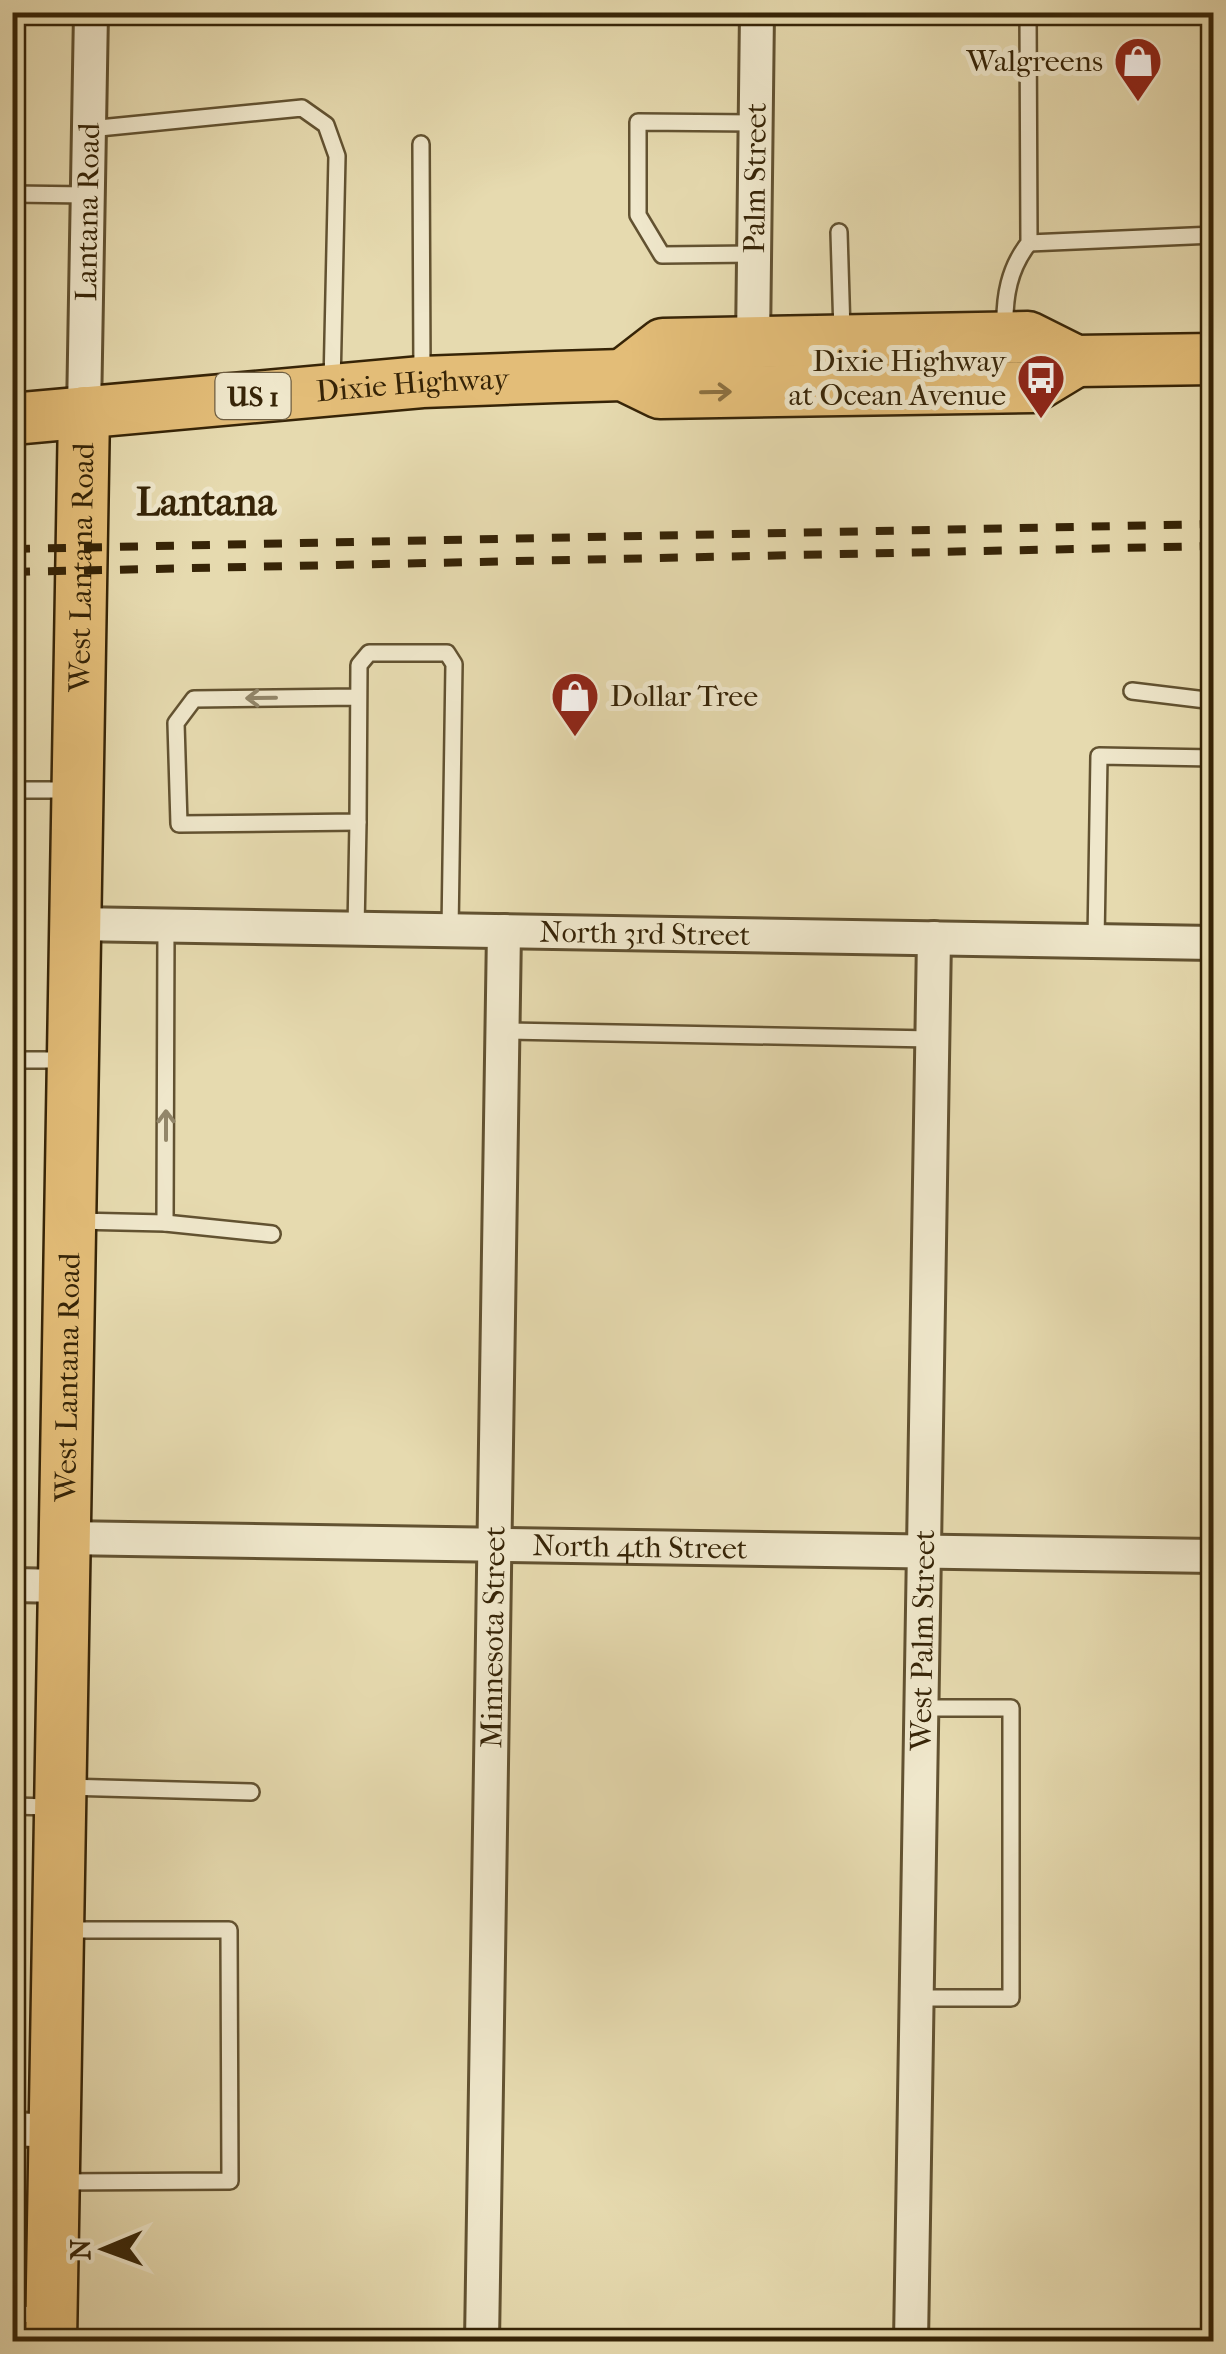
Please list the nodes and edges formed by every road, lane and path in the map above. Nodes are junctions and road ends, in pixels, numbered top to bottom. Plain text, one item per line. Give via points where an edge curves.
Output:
1 (92, 12) edge
2 (757, 12) edge
3 (1028, 12) edge
4 (755, 122) junction
5 (90, 129) junction
6 (421, 144) dead end
7 (13, 194) edge
8 (88, 196) junction
9 (12, 219) edge
10 (839, 232) dead end
11 (1214, 235) edge
12 (1029, 243) junction
13 (754, 254) junction
14 (1005, 338) junction
15 (843, 341) junction
16 (753, 343) junction
17 (1214, 359) edge
18 (1076, 361) junction
19 (623, 375) junction
20 (422, 382) junction
21 (332, 389) junction
22 (84, 412) junction
23 (12, 418) edge
24 (1132, 691) dead end
25 (358, 697) junction
26 (1214, 701) edge
27 (1214, 758) edge
28 (12, 790) edge
29 (78, 790) junction
30 (358, 822) junction
31 (76, 924) junction
32 (166, 926) junction
33 (356, 929) junction
34 (450, 931) junction
35 (504, 931) junction
36 (934, 938) junction
37 (1096, 940) junction
38 (1214, 942) edge
39 (502, 1031) junction
40 (932, 1039) junction
41 (12, 1060) edge
42 (73, 1060) junction
43 (70, 1221) junction
44 (166, 1222) junction
45 (272, 1234) dead end
46 (494, 1545) junction
47 (924, 1552) junction
48 (1214, 1556) edge
49 (65, 1562) junction
50 (12, 1585) edge
51 (921, 1708) junction
52 (251, 1792) dead end
53 (45, 1800) edge
54 (58, 1930) junction
55 (916, 1998) junction
56 (34, 2130) edge
57 (54, 2182) junction
58 (38, 2324) edge
59 (482, 2342) edge
60 (911, 2342) edge

1 - 5 street, Lantana Road
2 - 4 street, Palm Street
3 - 12 lane
4 - 13 street, Palm Street
4 - 13 lane via 638,122 638,216 662,254
5 - 8 street, Lantana Road
5 - 21 lane via 302,108 326,125 337,156
6 - 20 lane
7 - 8 lane
7 - 9 lane
8 - 22 street, Lantana Road
10 - 15 lane
11 - 12 lane
12 - 14 lane via 1009,280
13 - 16 street, Palm Street
14 - 15 main road
14 - 18 main road via 1028,338
15 - 16 main road
16 - 19 main road via 663,344
17 - 18 main road
19 -> 18 main road, Dixie Highway / US 1 via 660,393 1033,387
19 - 20 main road, Dixie Highway / US 1
20 - 21 main road, Dixie Highway / US 1
21 - 22 main road, Dixie Highway / US 1
22 - 23 main road, US 1
22 - 29 main road, West Lantana Road
24 - 26 lane
25 - 30 lane
25 -> 30 lane via 194,698 176,724 178,824
25 - 34 lane via 359,664 369,653 447,652 454,664
27 - 37 lane via 1099,756
28 - 29 lane
29 - 31 main road, West Lantana Road
30 - 33 lane
31 - 32 street, North 3rd Street
31 - 42 main road, West Lantana Road
32 - 33 street, North 3rd Street
44 -> 32 lane
33 - 34 street, North 3rd Street
34 - 35 street, North 3rd Street
35 - 36 street, North 3rd Street
35 - 39 street, Minnesota Street
36 - 37 street, North 3rd Street
36 - 40 street, West Palm Street
37 - 38 street, North 3rd Street
39 - 40 lane
39 - 46 street, Minnesota Street
40 - 47 street, West Palm Street
41 - 42 lane
42 - 43 main road, West Lantana Road
43 - 44 lane
43 - 49 main road, West Lantana Road
44 - 45 lane
46 - 47 street, North 4th Street
46 - 49 street, North 4th Street
46 - 59 street, Minnesota Street
47 - 48 street, North 4th Street
47 - 51 street, West Palm Street
49 - 50 street, North 4th Street
49 - 53 main road, West Lantana Road
51 - 55 street, West Palm Street
51 - 55 lane via 1010,1708 1011,1998
52 - 53 lane
53 - 54 main road, West Lantana Road
54 - 56 main road, West Lantana Road
54 - 57 lane via 229,1930 230,2181
55 - 60 street, West Palm Street
56 - 57 main road, West Lantana Road
57 - 58 main road, West Lantana Road

